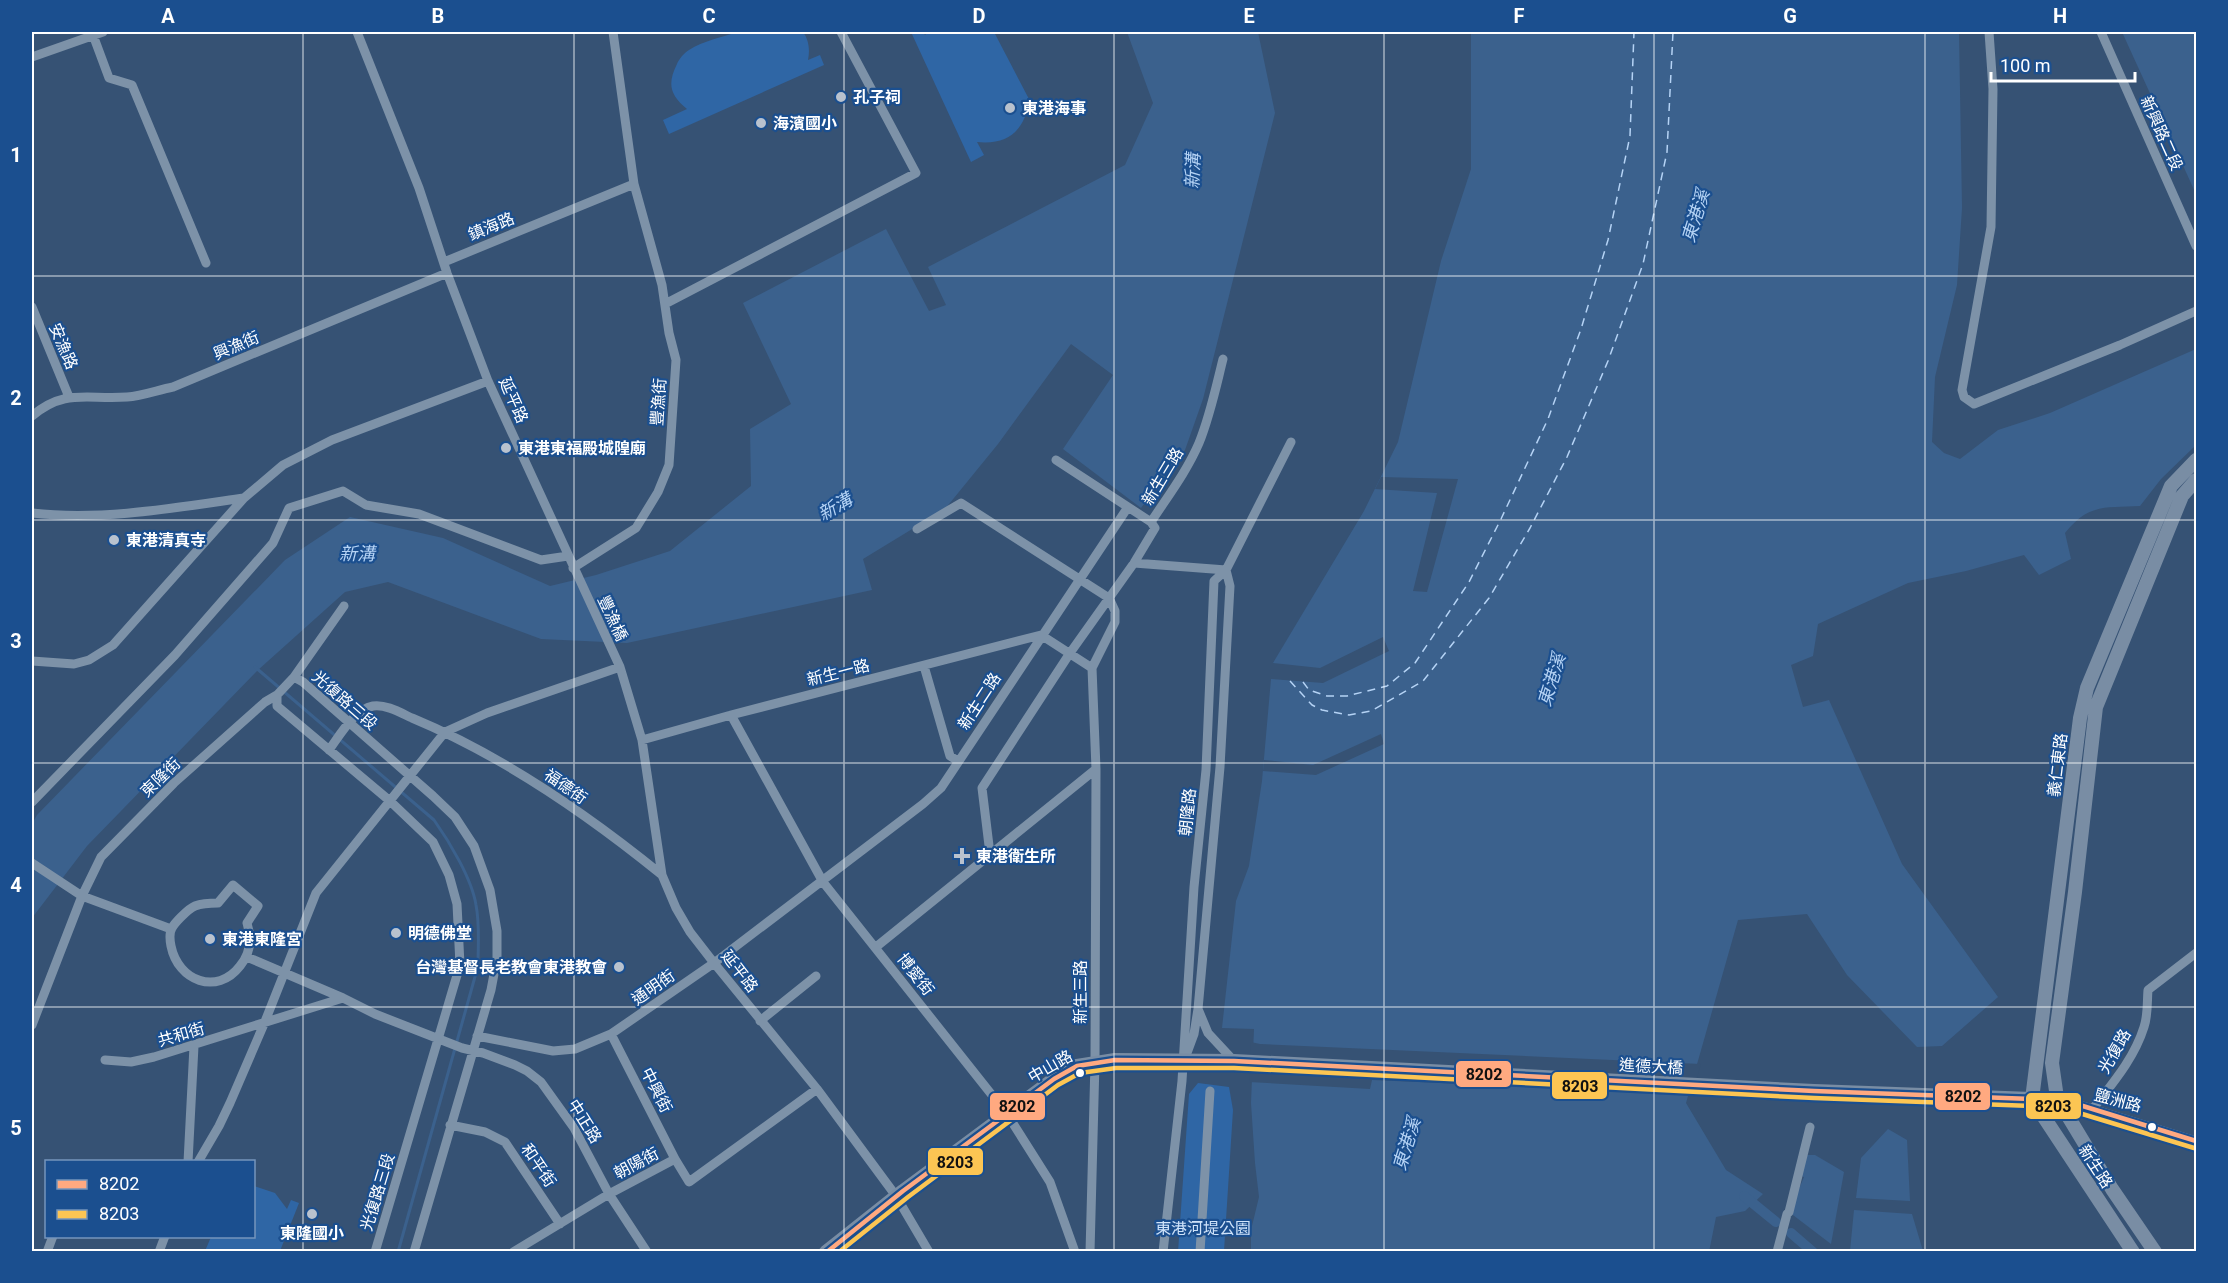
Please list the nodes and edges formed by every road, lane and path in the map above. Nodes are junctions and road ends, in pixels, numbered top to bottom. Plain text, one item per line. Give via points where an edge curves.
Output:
1 (357, 32) edge
2 (613, 32) edge
3 (841, 32) edge
4 (1989, 32) edge
5 (2101, 32) edge
6 (98, 33) edge
7 (32, 57) edge
8 (634, 184) junction
9 (2196, 246) edge
10 (206, 262) dead end
11 (444, 262) junction
12 (447, 273) junction
13 (665, 304) junction
14 (32, 307) edge
15 (2196, 311) edge
16 (1223, 359) dead end
17 (488, 381) junction
18 (69, 397) junction
19 (32, 416) edge
20 (1291, 442) dead end
21 (1056, 460) dead end
22 (2196, 460) edge
23 (2196, 480) edge
24 (244, 498) junction
25 (1128, 507) junction
26 (32, 513) edge
27 (1151, 522) junction
28 (917, 529) dead end
29 (568, 556) junction
30 (1134, 563) junction
31 (573, 568) junction
32 (1226, 570) junction
33 (1080, 580) junction
34 (579, 581) joint
35 (1109, 598) junction
36 (344, 606) dead end
37 (1041, 635) junction
38 (2104, 646) junction
39 (2117, 652) junction
40 (1070, 653) junction
41 (32, 661) edge
42 (924, 666) junction
43 (620, 667) junction
44 (1092, 668) junction
45 (292, 679) junction
46 (277, 695) junction
47 (731, 715) junction
48 (348, 723) junction
49 (445, 732) junction
50 (642, 740) junction
51 (328, 750) junction
52 (958, 761) junction
53 (1096, 769) junction
54 (407, 779) junction
55 (392, 799) junction
56 (32, 802) edge
57 (990, 854) junction
58 (32, 863) edge
59 (662, 875) junction
60 (823, 882) junction
61 (2058, 891) junction
62 (2075, 892) junction
63 (82, 896) junction
64 (171, 929) junction
65 (876, 947) junction
66 (2196, 953) edge
67 (248, 957) junction
68 (714, 963) junction
69 (284, 972) junction
70 (816, 976) dead end
71 (343, 998) junction
72 (1198, 1009) junction
73 (760, 1021) junction
74 (264, 1024) junction
75 (32, 1025) edge
76 (611, 1034) junction
77 (477, 1036) junction
78 (439, 1038) junction
79 (194, 1046) junction
80 (473, 1051) junction
81 (105, 1060) dead end
82 (1234, 1061) junction
83 (1095, 1062) junction
84 (1184, 1062) junction
85 (817, 1089) junction
86 (1210, 1091) dead end
87 (1814, 1091) joint
88 (2057, 1098) junction
89 (2032, 1099) junction
90 (2092, 1110) junction
91 (1007, 1114) junction
92 (450, 1125) junction
93 (1809, 1127) dead end
94 (2196, 1141) edge
95 (675, 1159) junction
96 (188, 1160) edge
97 (199, 1160) edge
98 (609, 1194) junction
99 (896, 1196) junction
100 (560, 1224) junction
101 (375, 1251) edge
102 (414, 1251) edge
103 (513, 1251) edge
104 (647, 1251) edge
105 (826, 1251) edge
106 (929, 1251) edge
107 (1075, 1251) edge
108 (1090, 1251) edge
109 (1163, 1251) edge
110 (1200, 1251) edge
111 (1777, 1251) edge
112 (2133, 1251) edge
113 (2155, 1251) edge

1 - 11 street
2 - 8 street
3 - 13 street via 916,173
4 - 15 street via 1991,227 1962,390 1964,397 1974,404
5 - 9 street, 新興路二段
6 - 7 street
6 - 10 street via 109,78 132,86
8 - 11 street, 鎮海路
8 - 13 street, 豐漁街
11 - 12 street, 延平路
12 - 17 street, 延平路
12 - 18 street, 興漁街 via 173,387 131,397
13 - 31 street, 豐漁街 via 676,360 669,465 636,528
14 - 18 street, 安漁路
16 - 27 street, 新生三路 via 1198,444
17 - 24 street via 332,440 284,465
17 - 29 street, 延平路
18 - 19 street, 興漁街 via 45,405
20 - 32 street, 朝隆路
21 - 25 street
22 - 38 street, 義仁東路 via 2171,486
23 - 39 street, 義仁東路 via 2182,496
24 - 26 street via 148,512
24 - 41 street via 113,645 74,664
25 - 27 street
25 - 33 street, 新生二路
27 - 30 street, 新生三路 via 1155,528
28 - 33 street via 961,503
29 - 31 street, 延平路
29 - 56 street via 541,560 419,514 366,505 343,491 289,508 273,543 175,655
30 - 32 street
30 - 35 street, 新生三路
31 - 34 street, 延平路
32 - 72 street, 朝隆路 via 1230,586 1222,738
32 - 84 street, 朝隆路 via 1214,581 1206,770 1194,887
33 - 35 street
33 - 37 street, 新生二路
34 - 43 street, 豐漁橋
35 - 40 street, 新生三路
35 - 44 street, 新生三路 via 1115,622
36 - 45 street
37 - 40 street
37 - 42 street, 新生一路
37 - 52 street, 新生二路
38 - 39 street
38 - 61 street, 義仁東路 via 2086,688 2080,718
39 - 62 street, 義仁東路 via 2096,707
40 - 44 street
40 - 57 street, 新生三路 via 982,788
42 - 47 street, 新生一路
42 - 52 street via 950,756
43 - 49 street via 486,713
43 - 50 street, 延平路
44 - 53 street, 新生三路
45 - 46 street, 光復路三段
45 - 48 street, 光復路三段 via 303,682
46 - 51 street, 光復路三段 via 277,706
46 - 63 street, 東隆街 via 174,783 101,856
47 - 50 street, 新生一路
47 - 60 street, 博愛街
48 - 49 street, 福德街 via 376,705
48 - 51 street
48 - 54 street, 光復路三段
49 - 54 street
49 - 59 street, 福德街 via 527,778
50 - 59 street, 延平路
51 - 55 street, 光復路三段
52 - 60 street, 新生二路 via 941,788
53 - 57 street
53 - 83 street, 新生三路
54 - 55 street
54 - 77 street, 光復路三段 via 455,817 474,846 490,890 497,958
55 - 69 street via 315,893
55 - 78 street, 光復路三段 via 433,842 458,904 460,965
57 - 65 street
58 - 63 street
59 - 68 street, 延平路 via 678,912
60 - 65 street, 博愛街
60 - 68 street, 通明街
61 - 62 street
61 - 89 street, 義仁東路
62 - 88 street, 義仁東路 via 2052,1063
63 - 64 street
63 - 75 street, 東隆街
64 - 67 street via 173,955 189,977 218,982 234,974
64 - 67 street via 193,906 218,903 233,885 258,906 247,923
65 - 91 street, 博愛街
66 - 90 street, 光復路 via 2148,990 2145,1025 2136,1048
67 - 69 street
68 - 73 street, 延平路
68 - 76 street, 通明街
69 - 71 street
69 - 74 street
70 - 73 street
71 - 74 street, 共和街
71 - 78 street
72 - 82 street via 1208,1033
72 - 84 street, 朝隆路
73 - 85 street, 延平路
74 - 79 street, 共和街
74 - 97 street via 219,1126
76 - 77 street, 通明街 via 575,1049 553,1052
76 - 95 street, 中興街
77 - 80 street, 光復路三段
78 - 80 street, 中正路
78 - 101 street, 光復路三段
79 - 81 street, 共和街 via 131,1062
79 - 96 street
80 - 92 street, 光復路三段
80 - 98 street, 中正路 via 515,1065 541,1082 574,1128
82 - 84 street, 中山路
82 - 87 street, 進德大橋
83 - 84 street, 中山路
83 - 91 street, 中山路 via 1077,1066 1054,1079
83 - 108 street, 新生三路
84 - 109 street, 朝隆路
85 - 95 street, 朝陽街 via 690,1182
85 - 99 street, 延平路
86 - 110 street
87 - 89 street, 鹽洲路
88 - 89 street, 鹽洲路
88 - 90 street, 鹽洲路
88 - 113 street, 新生路
89 - 112 street, 新生路
90 - 94 street, 鹽洲路
91 - 99 street, 中山路
91 - 107 street, 博愛街 via 1050,1182
92 - 100 street, 和平街 via 485,1132 505,1142
92 - 102 street, 光復路三段
93 - 111 street
95 - 98 street, 朝陽街
98 - 100 street, 朝陽街
98 - 104 street, 中正路
99 - 105 street, 中山路
99 - 106 street, 延平路
100 - 103 street, 朝陽街

